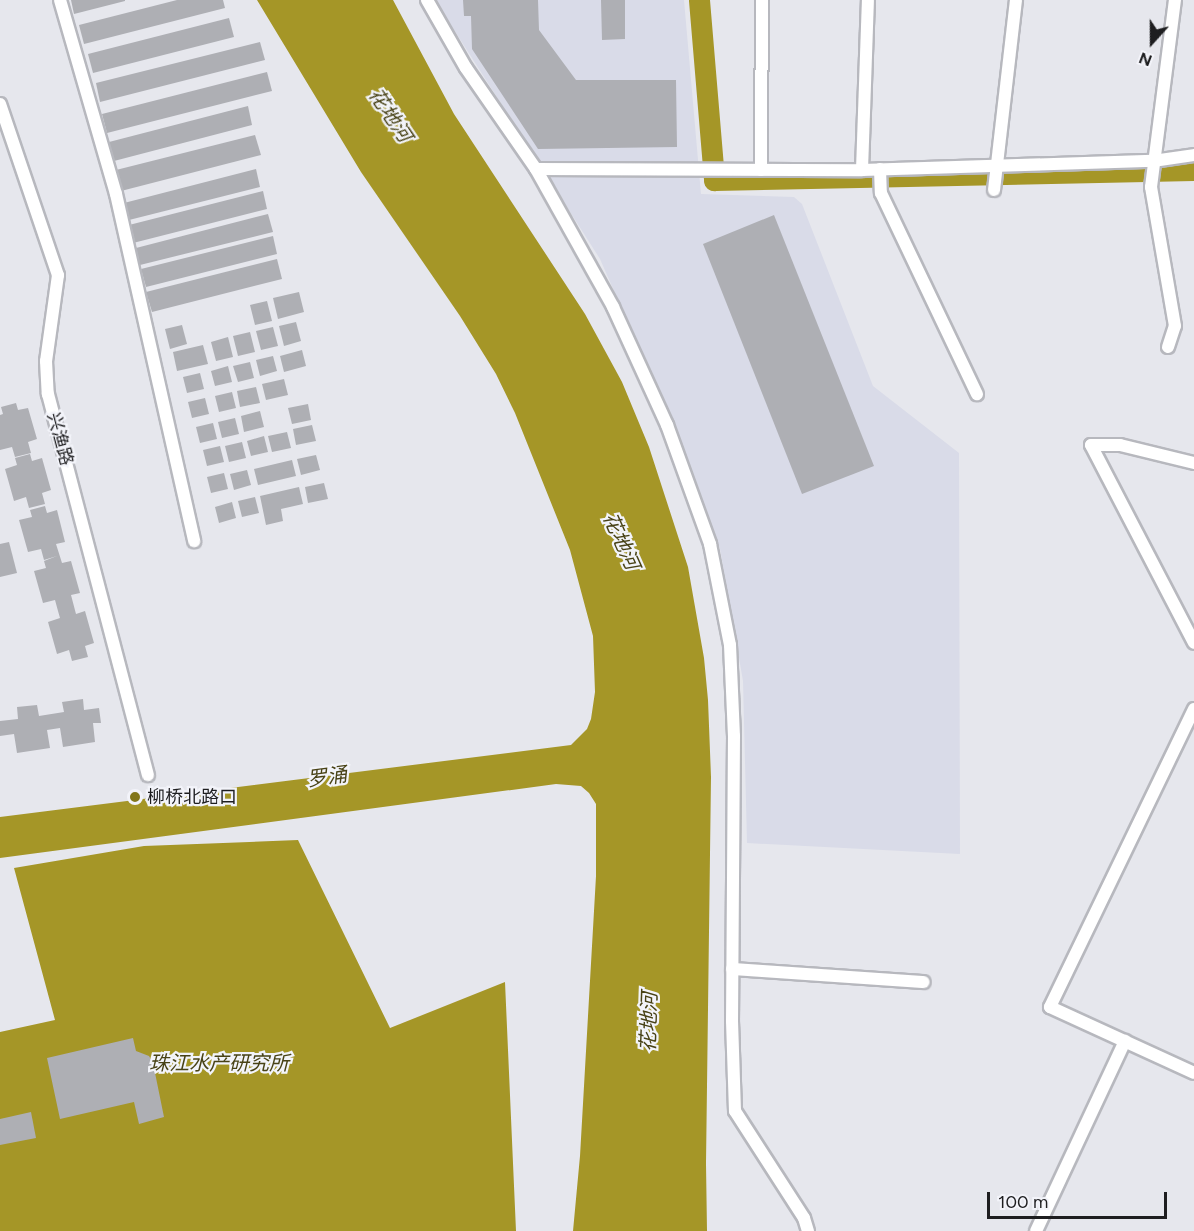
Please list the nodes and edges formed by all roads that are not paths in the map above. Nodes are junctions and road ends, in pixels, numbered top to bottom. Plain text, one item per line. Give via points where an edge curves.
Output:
1 (60, 0) edge
2 (427, 0) edge
3 (762, 0) edge
4 (868, 0) edge
5 (1016, 0) edge
6 (1175, 0) edge
7 (0, 104) edge
8 (1194, 155) edge
9 (1153, 161) junction
10 (995, 165) junction
11 (536, 169) junction
12 (880, 169) junction
13 (761, 170) junction
14 (862, 170) junction
15 (994, 190) dead end
16 (1168, 347) dead end
17 (976, 394) dead end
18 (1194, 463) edge
19 (194, 541) dead end
20 (1194, 643) edge
21 (1194, 709) edge
22 (148, 775) dead end
23 (732, 969) junction
24 (924, 982) dead end
25 (1125, 1041) junction
26 (1194, 1073) edge
27 (808, 1231) edge
28 (1036, 1231) edge

1 - 19 street via 116,194
2 - 11 street via 466,68
3 - 13 street
4 - 14 street
5 - 10 street
6 - 9 street
7 - 22 street, 兴渔路 via 58,275 46,361 48,394
8 - 9 street
9 - 10 street
9 - 16 street via 1151,187 1175,326
10 - 12 street
10 - 15 street
11 - 13 street
11 - 23 street via 613,307 668,424 710,544 730,645 734,736
12 - 14 street
12 - 17 street via 881,193
13 - 14 street
18 - 20 street via 1120,445 1090,445
21 - 25 street via 1050,1007
23 - 24 street
23 - 27 street via 735,1112 804,1218
25 - 26 street
25 - 28 street

